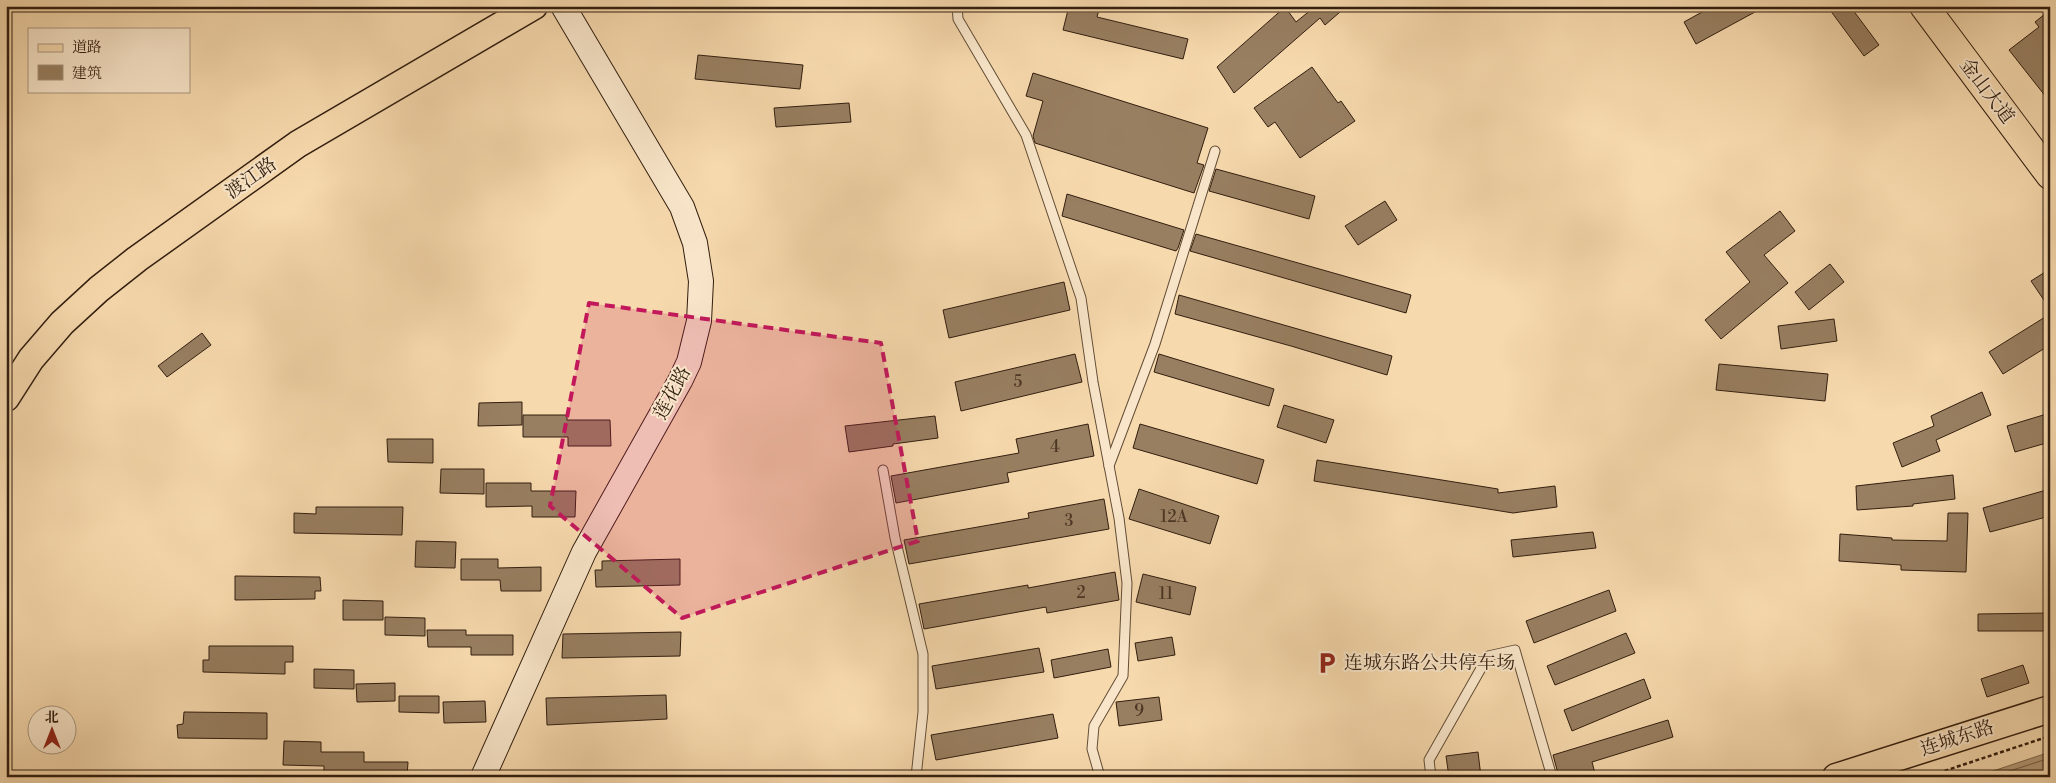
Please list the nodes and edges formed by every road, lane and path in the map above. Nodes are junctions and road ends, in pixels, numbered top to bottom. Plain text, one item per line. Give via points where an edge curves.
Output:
1 (534, 6) edge
2 (563, 6) edge
3 (957, 6) edge
4 (1924, 6) edge
5 (1944, 6) edge
6 (2050, 149) edge
7 (1215, 151) dead end
8 (2050, 176) edge
9 (6, 398) edge
10 (1109, 466) junction
11 (883, 470) dead end
12 (2050, 709) edge
13 (2050, 736) edge
14 (483, 777) edge
15 (916, 777) edge
16 (1100, 777) edge
17 (1431, 777) edge
18 (1552, 777) edge
19 (1836, 777) edge
20 (1926, 777) edge

1 - 9 main road, 渡江路 via 298,144 137,259 62,323 31,359
2 - 14 main road, 莲花路 via 682,207 699,262 699,321 695,342 680,381 584,552
3 - 10 lane via 958,19 1026,135 1075,275
4 - 8 highway, 金山大道
5 - 6 highway, 金山大道
7 - 10 lane via 1154,344
10 - 16 lane via 1127,583 1123,676 1094,726 1092,749
11 - 15 lane via 895,538 923,654 923,712
12 - 19 main road, 连城东路
13 - 20 path
17 - 18 lane via 1429,760 1488,656 1515,650

